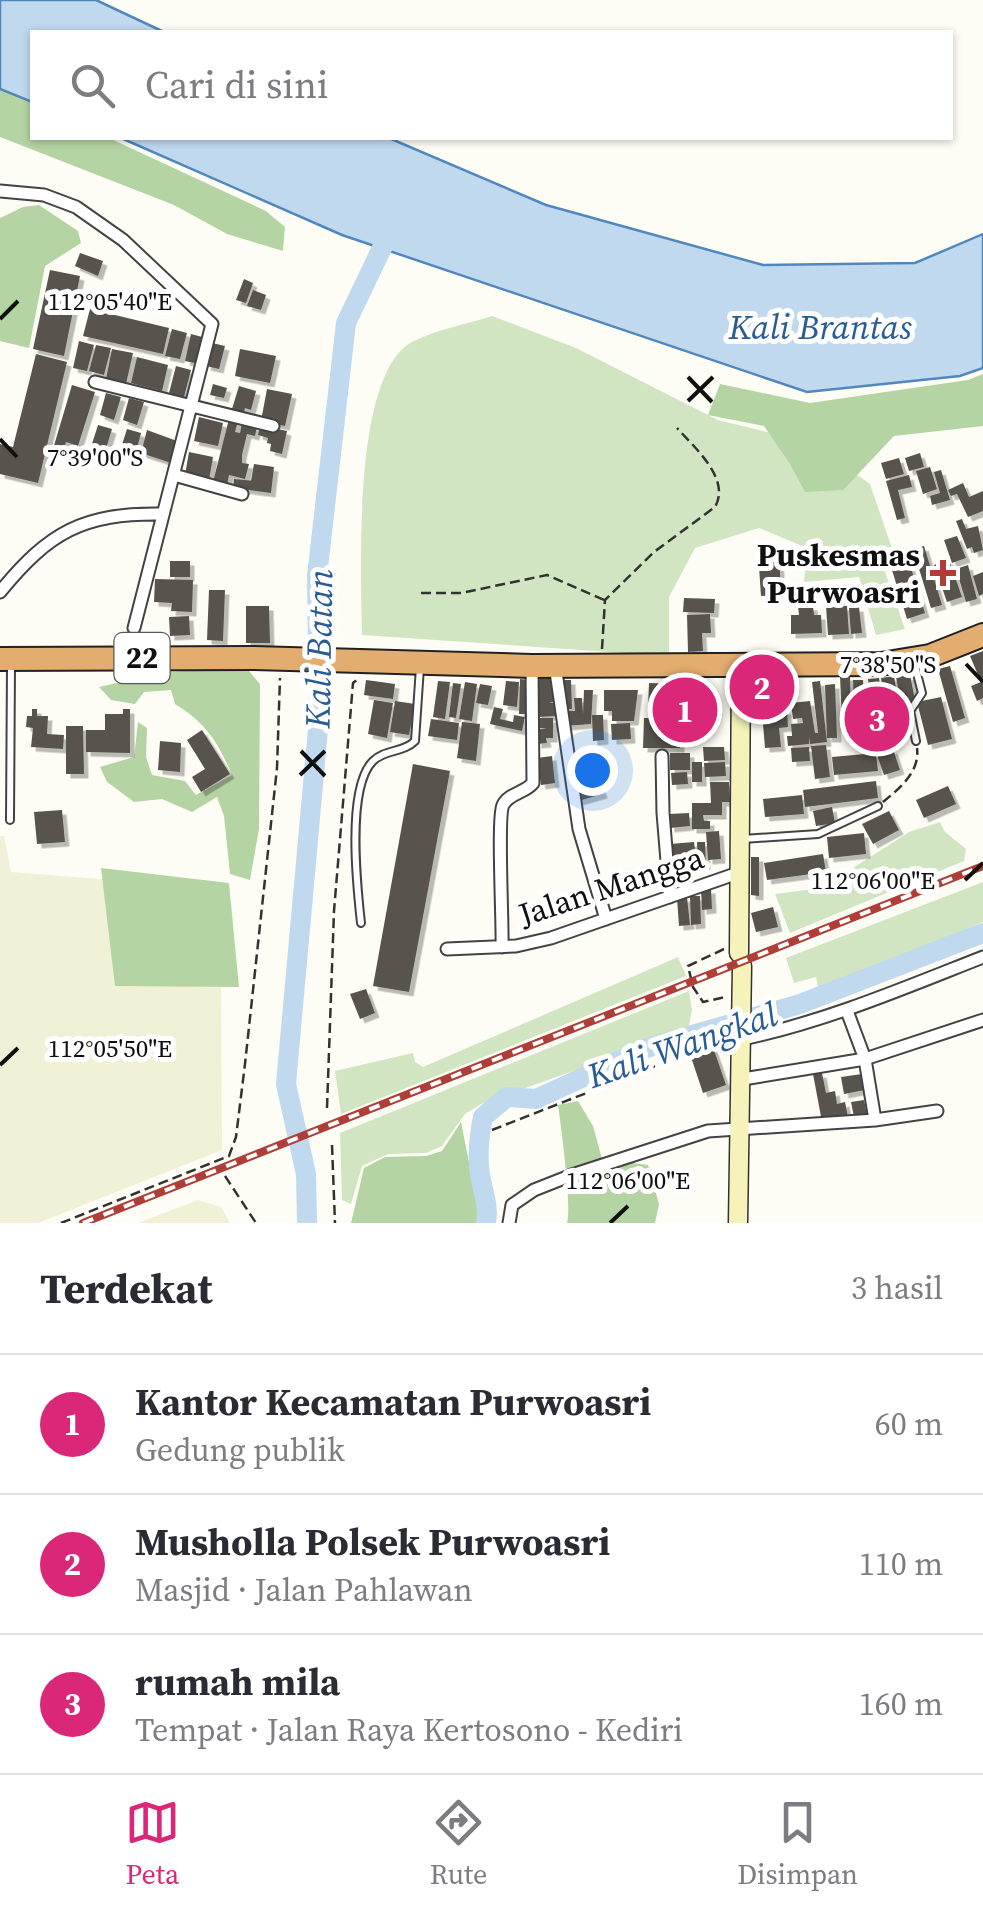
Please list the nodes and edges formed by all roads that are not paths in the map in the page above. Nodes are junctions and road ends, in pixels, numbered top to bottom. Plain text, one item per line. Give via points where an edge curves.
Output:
1 (0, 191) edge
2 (95, 382) dead end
3 (192, 406) junction
4 (273, 426) dead end
5 (174, 475) junction
6 (242, 494) dead end
7 (161, 514) junction
8 (0, 592) edge
9 (134, 628) dead end
10 (983, 635) edge
11 (6, 659) edge
12 (914, 660) junction
13 (421, 664) junction
14 (741, 665) junction
15 (543, 666) junction
16 (916, 740) road end
17 (662, 756) dead end
18 (878, 806) road end
19 (10, 820) dead end
20 (737, 839) junction
21 (738, 873) junction
22 (670, 897) junction
23 (606, 919) junction
24 (361, 924) dead end
25 (502, 947) junction
26 (447, 949) dead end
27 (983, 957) edge
28 (847, 1011) junction
29 (983, 1020) edge
30 (743, 1035) junction
31 (865, 1060) junction
32 (742, 1079) junction
33 (937, 1111) dead end
34 (875, 1120) junction
35 (740, 1128) junction
36 (509, 1223) edge
37 (738, 1223) edge

1 - 3 street via 76,206 207,318 212,330
2 - 3 street
3 - 4 street
3 - 5 street
5 - 6 street
5 - 7 street
7 - 8 street via 119,513 77,525
7 - 9 street
10 - 12 highway, 22
11 - 13 highway, 22
11 - 19 lane
12 - 14 highway, 22
12 - 16 lane via 922,692 910,711
13 - 15 highway, 22
13 - 24 lane via 415,742 374,760 363,780 354,834
14 - 15 highway, 22
14 - 20 main road
15 - 23 street
15 - 25 street via 533,783 510,797 501,812
17 - 22 street
18 - 20 lane via 818,834
20 - 21 main road
21 - 22 street, Jalan Mangga
21 - 30 main road
22 - 23 street, Jalan Mangga
23 - 25 street, Jalan Mangga
25 - 26 street, Jalan Mangga
27 - 28 street
28 - 30 street via 798,1028
28 - 31 street
29 - 31 street
30 - 32 main road
31 - 32 street
31 - 34 street
32 - 35 main road
33 - 34 street
34 - 35 street
35 - 36 street via 683,1137 534,1190 514,1202
35 - 37 main road

